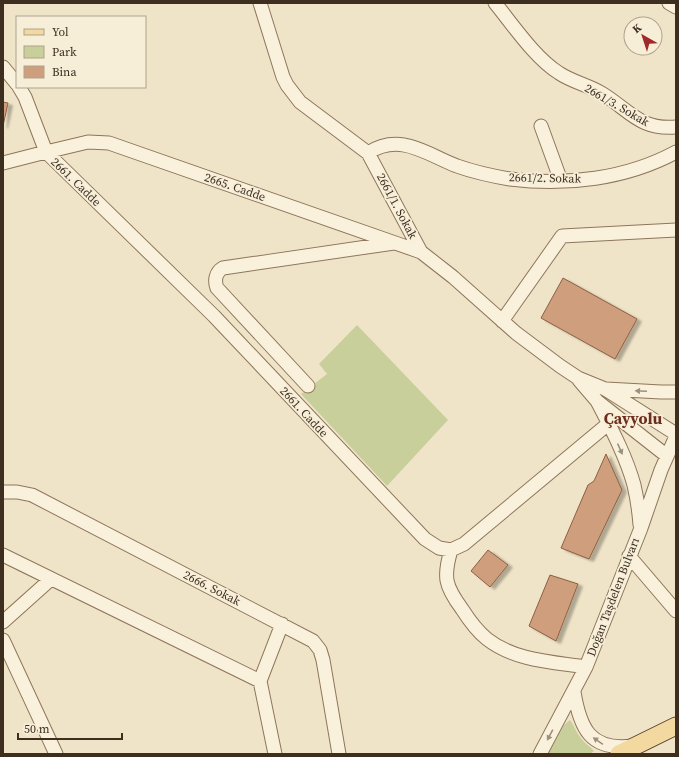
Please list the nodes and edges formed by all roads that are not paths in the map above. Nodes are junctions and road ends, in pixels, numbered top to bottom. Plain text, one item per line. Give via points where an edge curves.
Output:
1 (260, 3) edge
2 (495, 3) edge
3 (669, 3) edge
4 (676, 8) edge
5 (3, 67) edge
6 (16, 83) edge
7 (20, 88) edge
8 (541, 126) dead end
9 (676, 126) edge
10 (46, 152) junction
11 (676, 152) edge
12 (368, 153) junction
13 (3, 163) edge
14 (561, 181) junction
15 (676, 230) edge
16 (396, 242) junction
17 (421, 252) junction
18 (502, 321) junction
19 (578, 378) junction
20 (308, 386) dead end
21 (605, 389) junction
22 (676, 392) edge
23 (596, 401) junction
24 (608, 424) junction
25 (676, 435) edge
26 (667, 456) junction
27 (3, 492) edge
28 (641, 528) junction
29 (451, 550) junction
30 (3, 555) edge
31 (629, 556) junction
32 (51, 578) junction
33 (676, 611) edge
34 (3, 622) edge
35 (282, 624) junction
36 (3, 640) edge
37 (586, 667) junction
38 (260, 681) junction
39 (574, 692) junction
40 (676, 726) edge
41 (635, 746) junction
42 (56, 754) edge
43 (275, 754) edge
44 (339, 754) edge
45 (540, 754) edge
46 (619, 754) edge

1 - 12 street, 2661/1. Sokak via 283,77 290,89 300,102
2 - 9 street, 2661/3. Sokak via 539,56 559,74 602,94 640,121 650,125
3 - 4 street
5 - 6 street
7 - 10 street
8 - 14 street
10 - 13 street, 2661. Cadde
10 - 16 street, 2665. Cadde via 88,142 110,143
10 - 29 street, 2661. Cadde via 214,316 425,539 439,548
11 - 14 street, 2661/2. Sokak via 632,171
12 - 14 street, 2661/2. Sokak via 383,145 394,144 416,148 455,165 488,175 510,179
12 - 17 street, 2661/1. Sokak
15 - 18 street via 562,236
16 - 17 street, 2665. Cadde
16 - 20 street via 220,270 216,279 217,288
17 - 18 street, 2661/1. Sokak
18 - 19 street, 2661/1. Sokak
19 - 21 street, 2661/1. Sokak
19 - 23 street, 2661/1. Sokak
22 -> 21 street, 2661/1. Sokak
21 - 25 street, 2661/1. Sokak
23 - 24 street, 2661/1. Sokak
23 - 26 street, 2661/1. Sokak
24 -> 28 street, 2661/1. Sokak via 631,476
24 - 29 street via 464,544
25 - 26 street, Doğan Taşdelen Bulvarı
26 - 28 street, Doğan Taşdelen Bulvarı
27 - 35 street, 2666. Sokak via 32,495
28 - 31 street, Doğan Taşdelen Bulvarı
29 - 37 street via 446,572 448,586 466,615 487,639 527,658
30 - 32 street
31 - 33 street
31 - 37 street, Doğan Taşdelen Bulvarı
32 - 34 street
32 - 38 street
35 - 38 street
35 - 44 street, 2666. Sokak via 309,638 320,650
36 - 42 street
37 - 39 street, Doğan Taşdelen Bulvarı
38 - 43 street
41 -> 39 street via 605,746 593,737 578,713
39 -> 45 street, Doğan Taşdelen Bulvarı
40 - 41 main road
41 - 46 main road

